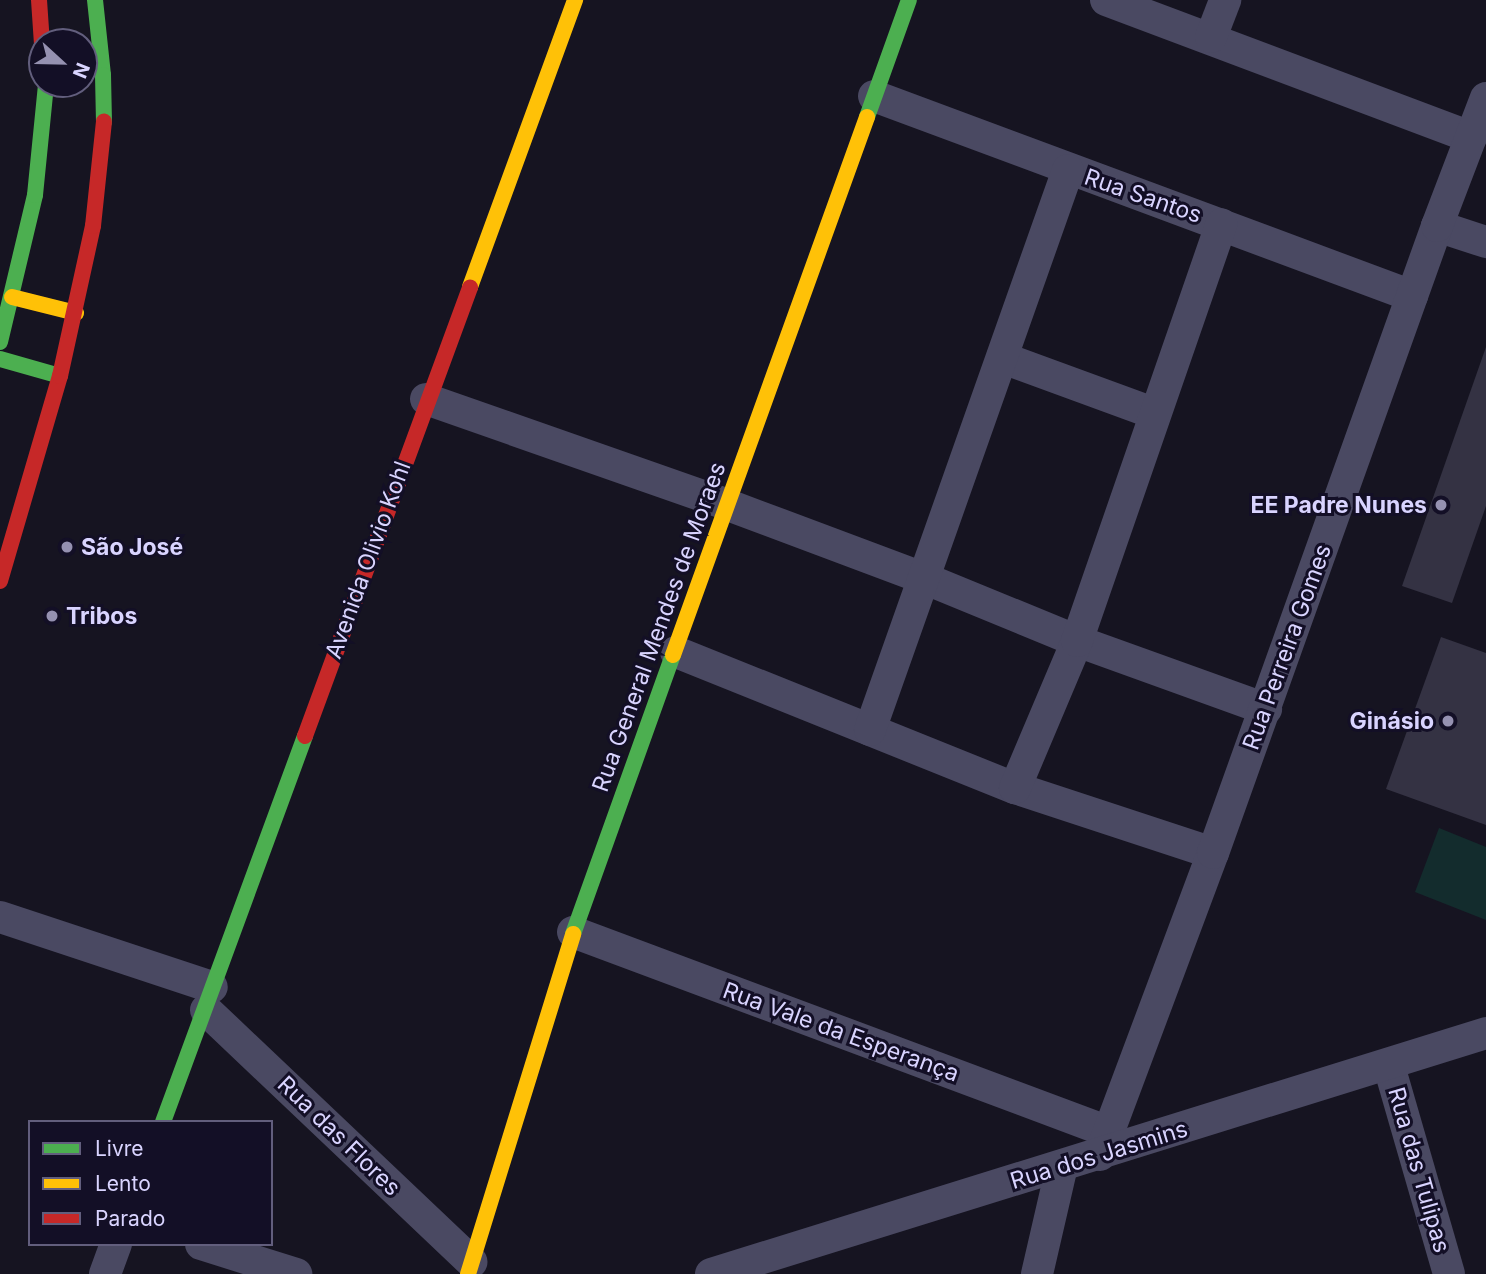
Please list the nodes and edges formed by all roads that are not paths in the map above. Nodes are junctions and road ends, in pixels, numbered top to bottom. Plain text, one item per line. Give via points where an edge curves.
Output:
1 (39, 0) edge
2 (95, 0) edge
3 (575, 0) edge
4 (909, 0) edge
5 (1106, 0) edge
6 (1225, 0) edge
7 (41, 28) edge
8 (1211, 37) junction
9 (874, 96) junction
10 (45, 98) edge
11 (1486, 98) edge
12 (1471, 137) junction
13 (1068, 170) junction
14 (1222, 224) junction
15 (1437, 226) junction
16 (1486, 242) edge
17 (1412, 296) junction
18 (12, 297) junction
19 (76, 313) junction
20 (1, 340) edge
21 (1003, 358) junction
22 (60, 376) junction
23 (426, 399) junction
24 (1153, 413) junction
25 (728, 505) junction
26 (926, 579) junction
27 (0, 581) edge
28 (1077, 640) junction
29 (676, 652) junction
30 (1265, 709) junction
31 (870, 730) junction
32 (1015, 788) junction
33 (1213, 853) junction
34 (0, 917) edge
35 (573, 932) junction
36 (209, 999) junction
37 (1486, 1033) edge
38 (1389, 1066) junction
39 (164, 1120) edge
40 (1104, 1144) junction
41 (1062, 1167) junction
42 (115, 1246) edge
43 (207, 1246) edge
44 (470, 1268) edge
45 (105, 1274) edge
46 (296, 1274) edge
47 (711, 1274) edge
48 (1037, 1274) edge
49 (1449, 1274) edge

1 - 7 street
2 - 19 street via 104,141
3 - 23 street, Avenida Olivio Kohl
4 - 9 street, Rua General Mendes de Moraes
5 - 8 street
6 - 8 street
8 - 12 street
9 - 13 street, Rua Santos
9 - 25 street, Rua General Mendes de Moraes
10 - 18 street via 35,195
11 - 12 street, Rua Perreira Gomes
12 - 15 street, Rua Perreira Gomes
13 - 14 street, Rua Santos
13 - 21 street
14 - 17 street, Rua Santos
14 - 24 street
15 - 16 street
15 - 17 street, Rua Perreira Gomes
17 - 30 street, Rua Perreira Gomes
18 - 19 street
18 - 20 street
19 - 22 street
20 - 22 street
21 - 24 street
21 - 26 street
22 - 27 street
23 - 25 street
23 - 36 street, Avenida Olivio Kohl
24 - 28 street
25 - 26 street
25 - 29 street, Rua General Mendes de Moraes
26 - 28 street
26 - 31 street
28 - 30 street
28 - 32 street
29 - 31 street
29 - 35 street, Rua General Mendes de Moraes
30 - 33 street, Rua Perreira Gomes
31 - 32 street
32 - 33 street
33 - 40 street, Rua Perreira Gomes
34 - 36 street, Rua das Flores
35 - 40 street, Rua Vale da Esperança
35 - 44 street, Rua General Mendes de Moraes
36 - 39 street, Avenida Olivio Kohl
36 - 44 street, Rua das Flores
37 - 38 street, Rua dos Jasmins
38 - 40 street, Rua dos Jasmins
38 - 49 street, Rua das Tulipas
40 - 41 street, Rua dos Jasmins
41 - 47 street, Rua dos Jasmins
41 - 48 street
42 - 45 street
43 - 46 street

